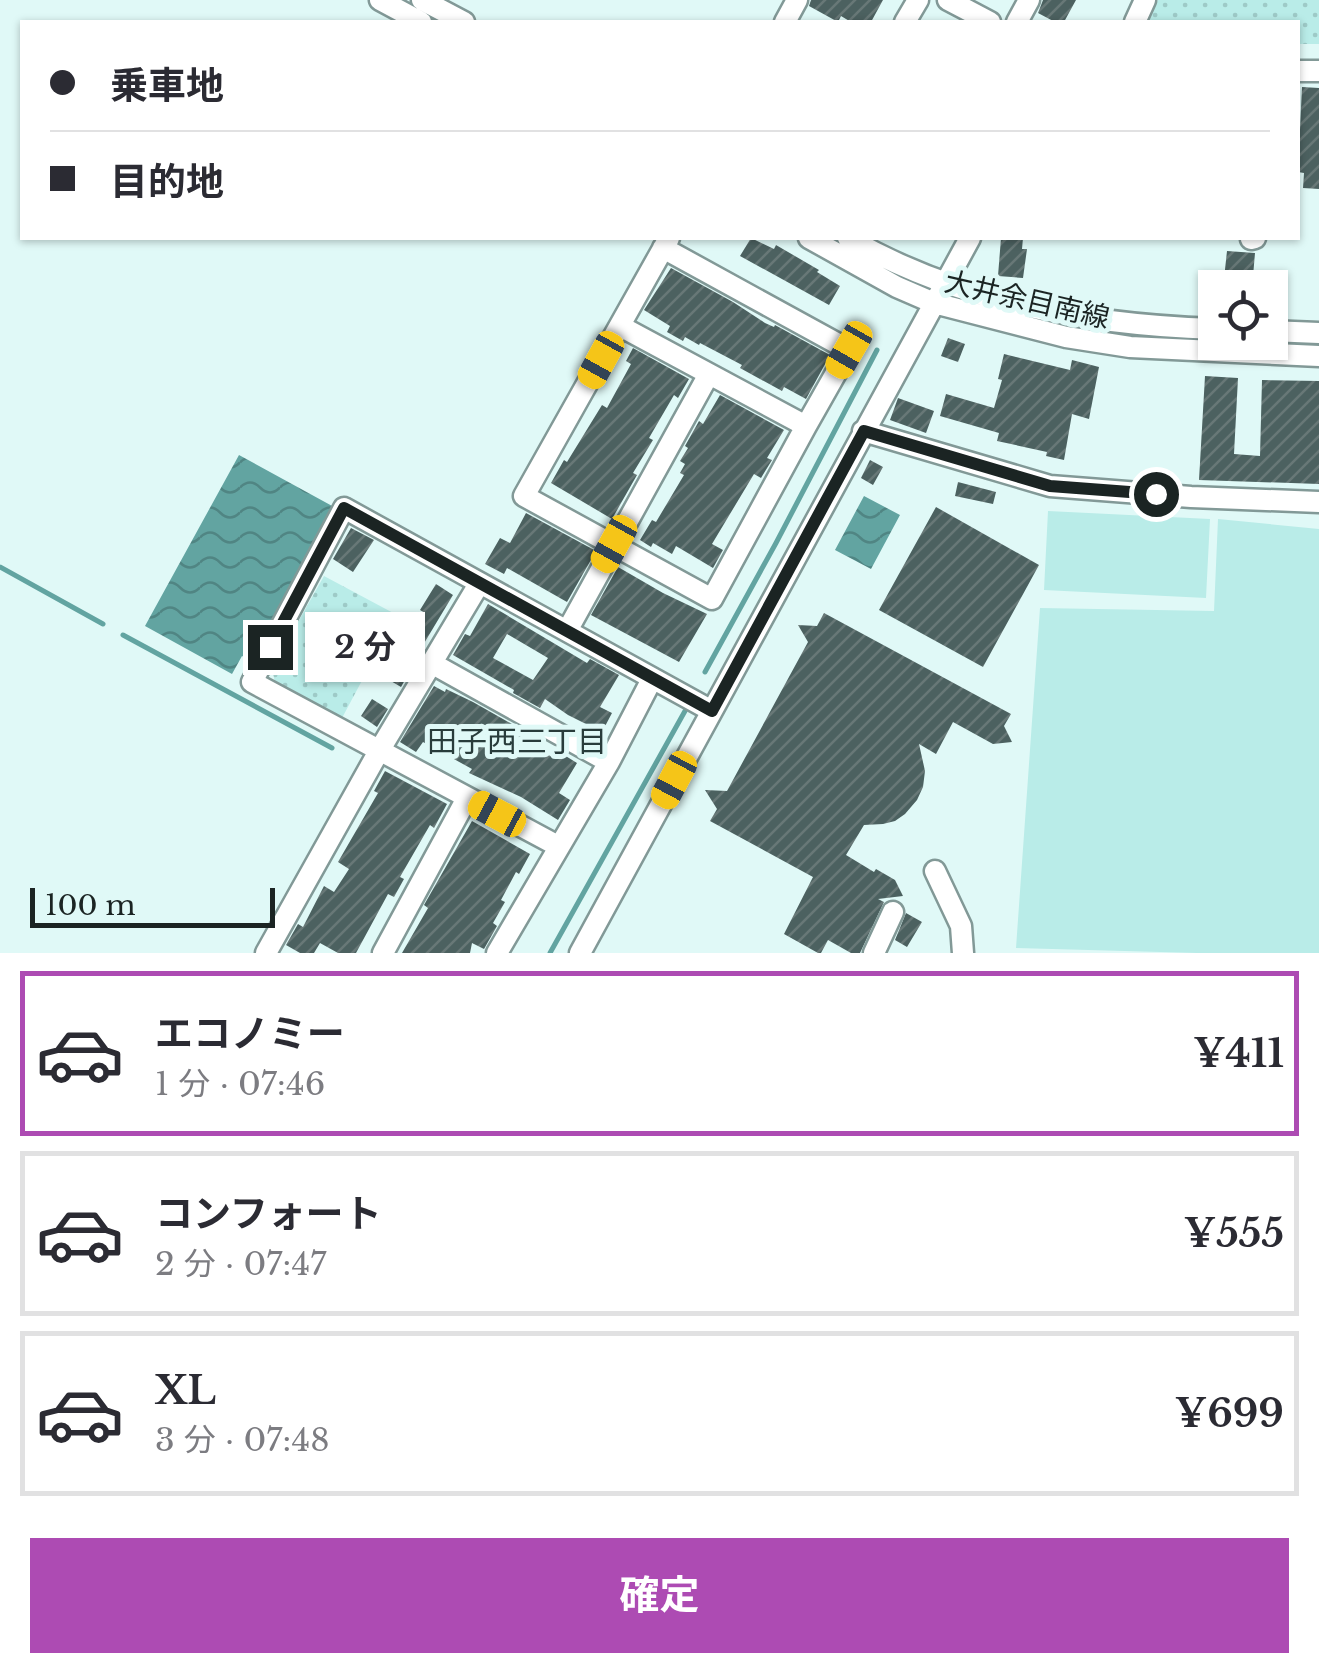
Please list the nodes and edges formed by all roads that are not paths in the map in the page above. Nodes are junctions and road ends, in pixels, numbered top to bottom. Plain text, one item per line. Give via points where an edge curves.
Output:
1 (380, 0) edge
2 (422, 0) edge
3 (948, 0) edge
4 (459, 13) edge
5 (416, 20) edge
6 (986, 20) edge
7 (813, 240) edge
8 (852, 240) edge
9 (969, 240) edge
10 (666, 243) edge
11 (945, 282) junction
12 (934, 303) junction
13 (620, 326) junction
14 (1198, 328) edge
15 (1288, 332) edge
16 (1319, 333) edge
17 (1319, 356) edge
18 (710, 374) junction
19 (806, 426) junction
20 (864, 431) junction
21 (1319, 502) edge
22 (614, 544) junction
23 (480, 584) junction
24 (567, 631) junction
25 (434, 664) junction
26 (652, 679) junction
27 (712, 711) junction
28 (379, 751) junction
29 (609, 762) junction
30 (467, 798) junction
31 (558, 846) junction
32 (935, 870) dead end
33 (893, 912) dead end
34 (270, 951) edge
35 (383, 953) edge
36 (497, 953) edge
37 (580, 953) edge
38 (874, 953) edge
39 (963, 953) edge

1 - 5 street
2 - 4 street
3 - 6 street
7 - 12 street
8 - 11 street, 大井余目南線
9 - 11 street
10 - 13 street
10 - 19 street via 849,350
11 - 12 street
11 - 14 street, 大井余目南線 via 1103,321
12 - 17 street via 1066,338 1130,347
12 - 20 street
13 - 18 street
13 - 22 street via 524,496
15 - 16 street
18 - 19 street
18 - 22 street
19 - 22 street via 712,599
20 - 21 street via 1050,486
20 - 27 street
22 - 24 street
23 - 24 street
23 - 25 street
23 - 28 street via 344,508 252,682
24 - 26 street
25 - 28 street
25 - 29 street
26 - 27 street
26 - 29 street
27 - 37 street
28 - 30 street
28 - 34 street
29 - 31 street
30 - 31 street
30 - 35 street
31 - 36 street
32 - 39 street via 961,926
33 - 38 street

